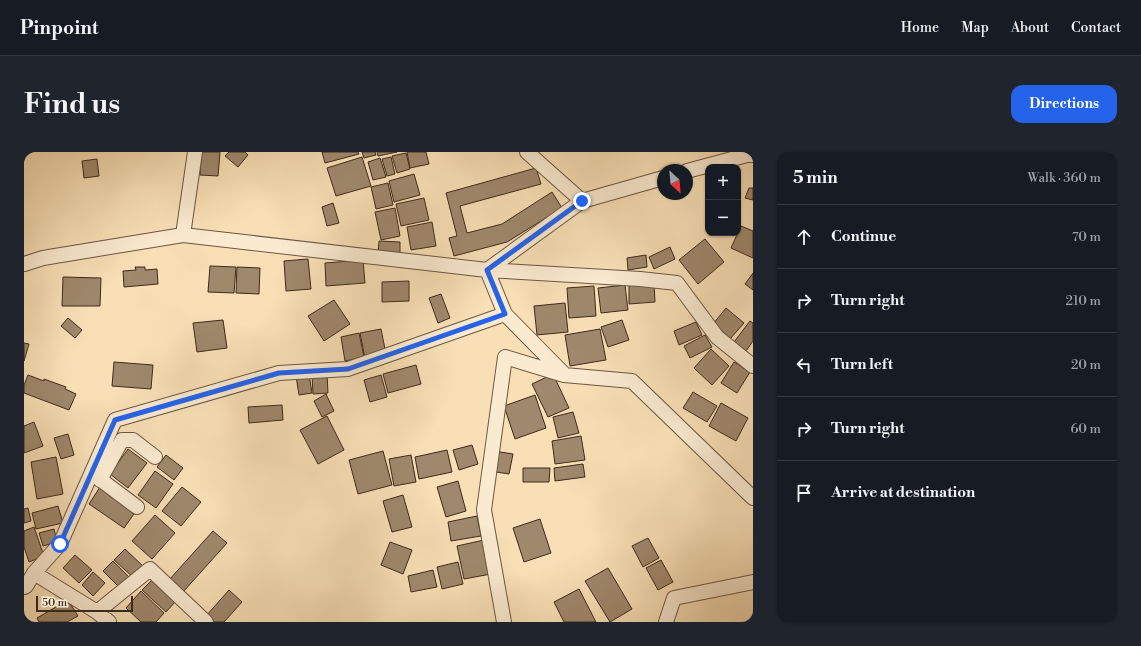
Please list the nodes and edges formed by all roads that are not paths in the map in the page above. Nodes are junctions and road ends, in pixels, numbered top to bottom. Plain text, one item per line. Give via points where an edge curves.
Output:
1 (195, 152) edge
2 (527, 152) edge
3 (753, 155) edge
4 (693, 169) edge
5 (657, 180) edge
6 (582, 201) junction
7 (183, 235) junction
8 (24, 264) edge
9 (487, 270) junction
10 (505, 314) junction
11 (753, 366) edge
12 (564, 375) junction
13 (155, 457) dead end
14 (96, 477) junction
15 (753, 498) edge
16 (138, 507) dead end
17 (34, 573) junction
18 (753, 582) edge
19 (24, 587) edge
20 (97, 612) junction
21 (109, 622) edge
22 (206, 622) edge
23 (504, 622) edge
24 (666, 622) edge

1 - 7 street
2 - 6 street
3 - 4 street
5 - 6 street
6 - 9 street
7 - 8 street via 43,258
7 - 9 street
9 - 10 street
9 - 11 street via 677,283 717,337
10 - 12 street
10 - 14 street via 348,369 279,373 115,420
12 - 15 street via 632,381
12 - 23 street via 505,357 484,510
13 - 14 street via 133,440 122,440
14 - 16 street
14 - 17 street via 60,544
17 - 19 street
17 - 20 street
18 - 24 street via 674,598
20 - 21 street
20 - 22 street via 150,570

